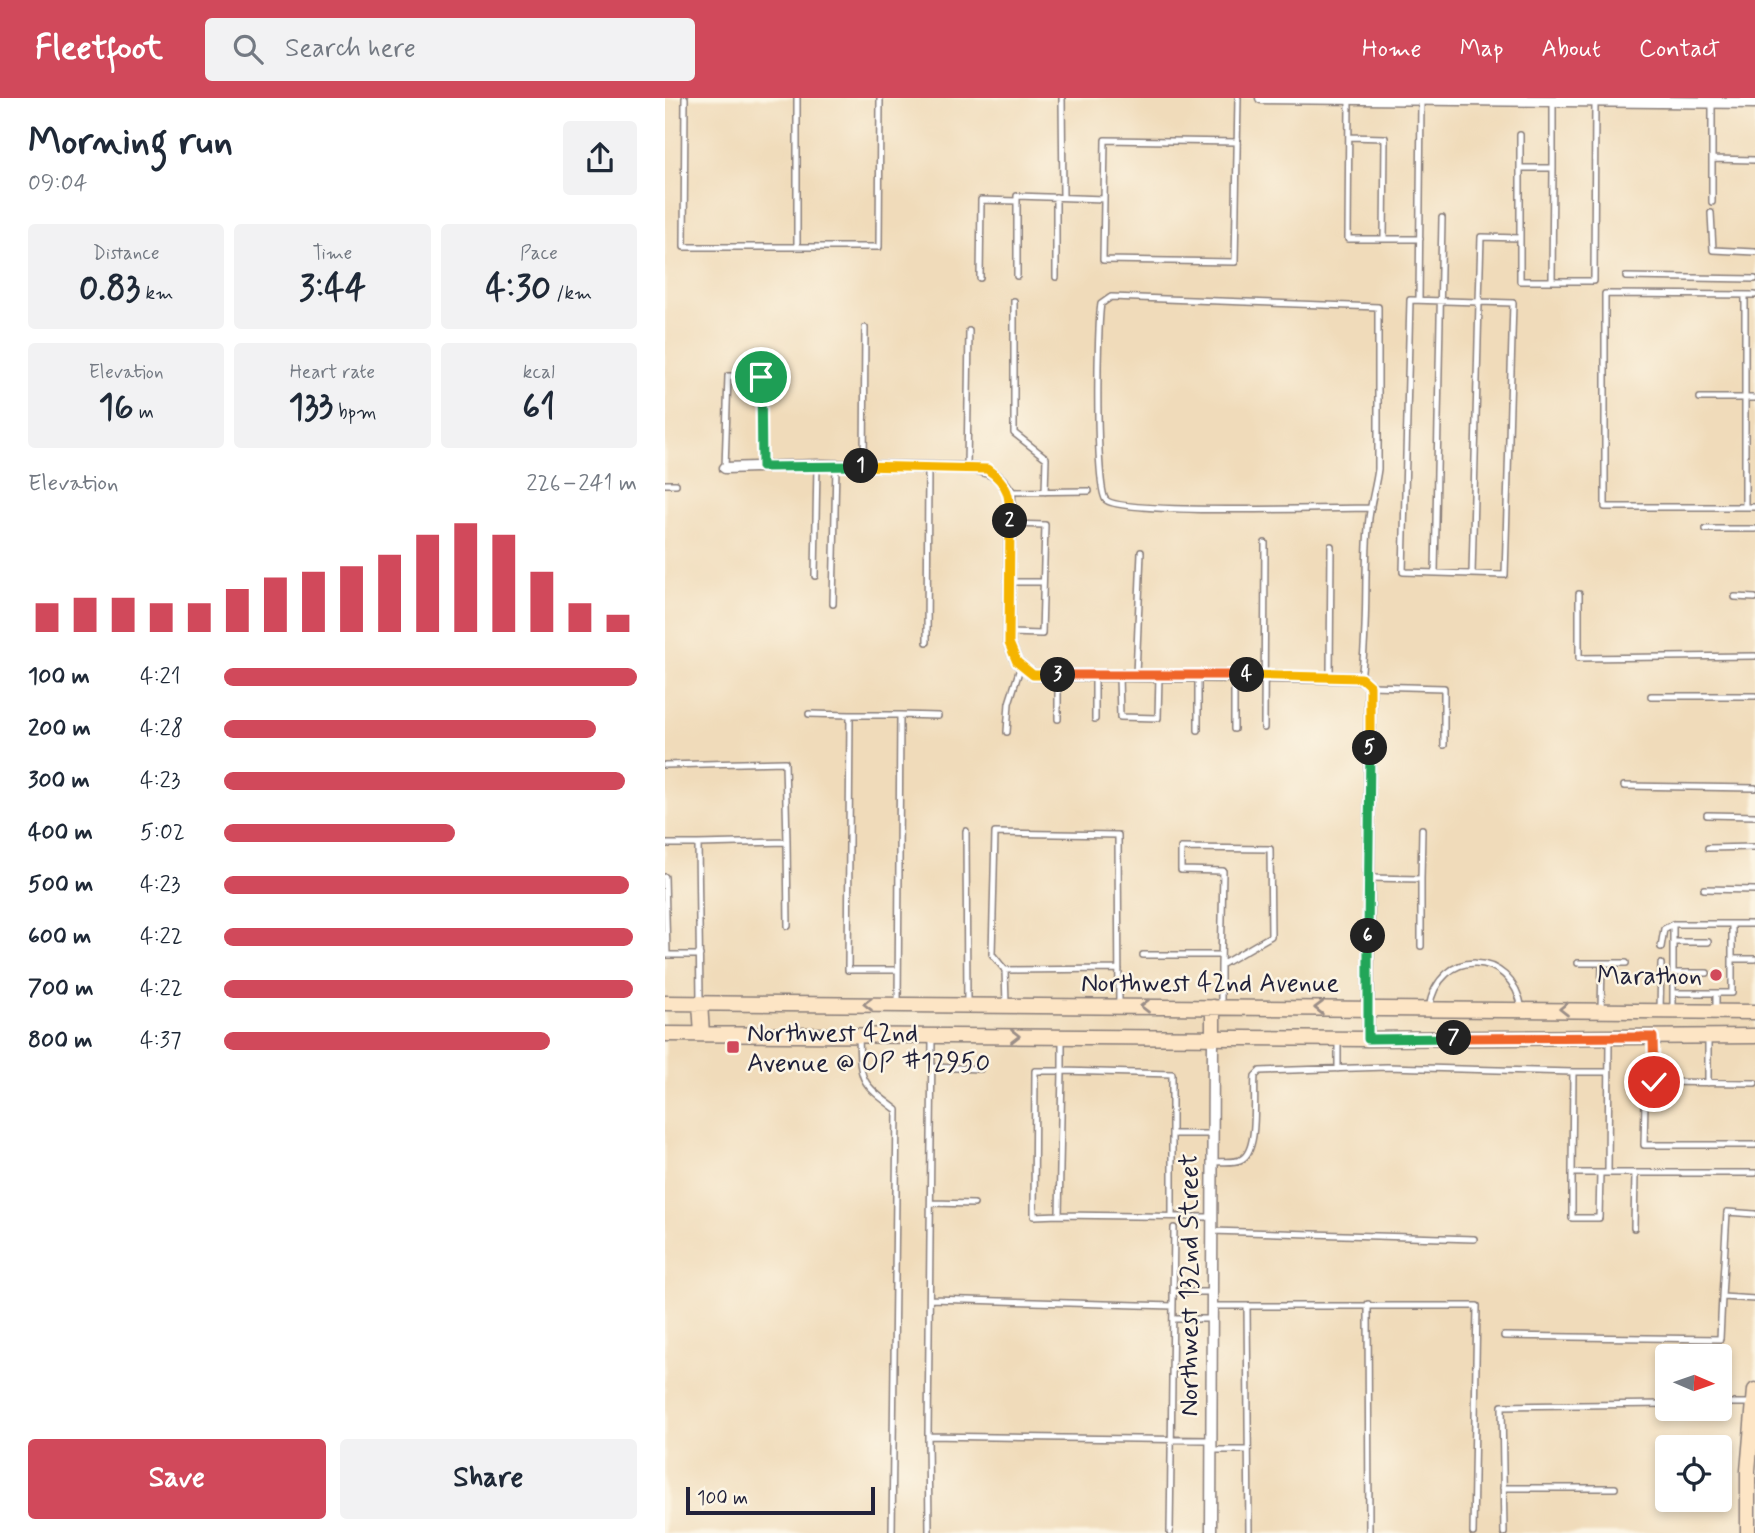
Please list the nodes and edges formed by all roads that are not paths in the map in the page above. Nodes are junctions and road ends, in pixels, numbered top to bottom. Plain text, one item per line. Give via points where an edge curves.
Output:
1 (685, 98) edge
2 (797, 98) edge
3 (880, 98) edge
4 (1062, 98) edge
5 (1238, 98) edge
6 (1261, 98) edge
7 (1292, 98) edge
8 (1349, 98) edge
9 (1428, 99) edge
10 (1467, 99) edge
11 (1553, 100) junction
12 (1616, 100) edge
13 (1656, 100) edge
14 (1595, 101) junction
15 (1712, 103) junction
16 (1755, 103) edge
17 (1520, 135) dead end
18 (1349, 137) junction
19 (1237, 142) junction
20 (1712, 159) junction
21 (1755, 160) edge
22 (1520, 168) junction
23 (1553, 168) junction
24 (1060, 197) junction
25 (1104, 200) junction
26 (1017, 201) junction
27 (1712, 202) dead end
28 (1711, 212) dead end
29 (1442, 218) dead end
30 (1520, 238) junction
31 (1384, 239) junction
32 (1419, 239) junction
33 (797, 247) junction
34 (1755, 252) edge
35 (1017, 276) dead end
36 (1056, 277) dead end
37 (1626, 277) dead end
38 (980, 278) dead end
39 (1755, 279) edge
40 (1552, 281) junction
41 (1745, 295) junction
42 (1755, 295) edge
43 (1419, 300) junction
44 (1014, 301) dead end
45 (1441, 301) junction
46 (1479, 302) junction
47 (865, 328) dead end
48 (969, 331) dead end
49 (1700, 398) dead end
50 (1745, 398) junction
51 (1755, 398) edge
52 (817, 465) junction
53 (836, 466) junction
54 (864, 466) junction
55 (762, 467) junction
56 (725, 468) joint
57 (928, 468) junction
58 (967, 468) junction
59 (665, 484) edge
60 (676, 484) dead end
61 (1089, 491) dead end
62 (1010, 492) junction
63 (1045, 492) junction
64 (1745, 507) junction
65 (1755, 507) edge
66 (1371, 509) junction
67 (1010, 524) junction
68 (1706, 529) dead end
69 (1755, 529) edge
70 (1265, 543) dead end
71 (1331, 546) dead end
72 (1140, 552) dead end
73 (1435, 573) junction
74 (1472, 574) junction
75 (815, 576) dead end
76 (1009, 582) junction
77 (1043, 582) junction
78 (1579, 594) dead end
79 (1735, 597) dead end
80 (1755, 598) edge
81 (833, 604) dead end
82 (1009, 633) junction
83 (927, 642) dead end
84 (1755, 656) edge
85 (1021, 665) junction
86 (1058, 675) junction
87 (1095, 675) junction
88 (1119, 675) junction
89 (1136, 675) junction
90 (1198, 675) junction
91 (1234, 675) junction
92 (1264, 675) junction
93 (1330, 675) junction
94 (1159, 676) junction
95 (1361, 678) junction
96 (1370, 686) junction
97 (1651, 696) dead end
98 (1755, 696) edge
99 (809, 714) dead end
100 (850, 715) junction
101 (900, 715) junction
102 (938, 716) dead end
103 (1058, 719) dead end
104 (1095, 719) dead end
105 (1264, 727) dead end
106 (1234, 729) dead end
107 (1198, 730) dead end
108 (1007, 732) dead end
109 (1444, 745) dead end
110 (665, 765) edge
111 (1624, 786) dead end
112 (1755, 788) edge
113 (1707, 815) dead end
114 (1755, 816) edge
115 (1422, 829) dead end
116 (966, 831) dead end
117 (787, 842) junction
118 (665, 844) edge
119 (698, 844) junction
120 (1755, 847) edge
121 (1708, 848) dead end
122 (665, 877) edge
123 (1368, 878) junction
124 (1421, 879) junction
125 (1704, 889) dead end
126 (1755, 890) edge
127 (1674, 923) junction
128 (1732, 924) junction
129 (1755, 924) edge
130 (788, 926) dead end
131 (1673, 942) junction
132 (1708, 942) dead end
133 (1421, 946) dead end
134 (1661, 947) dead end
135 (666, 955) edge
136 (700, 955) junction
137 (1143, 955) dead end
138 (1221, 955) junction
139 (1732, 959) junction
140 (1755, 959) edge
141 (1578, 963) dead end
142 (1602, 963) junction
143 (1626, 963) dead end
144 (1661, 964) dead end
145 (1221, 965) junction
146 (1119, 969) junction
147 (898, 970) junction
148 (1005, 970) junction
149 (1673, 973) junction
150 (1707, 973) dead end
151 (1673, 993) junction
152 (1716, 993) junction
153 (665, 1003) edge
154 (700, 1003) junction
155 (898, 1005) junction
156 (967, 1005) junction
157 (1006, 1005) junction
158 (1119, 1006) junction
159 (1217, 1007) junction
160 (1367, 1008) junction
161 (1428, 1009) junction
162 (1522, 1009) junction
163 (1601, 1010) junction
164 (1666, 1010) junction
165 (1716, 1010) junction
166 (1755, 1012) edge
167 (665, 1034) edge
168 (702, 1034) junction
169 (859, 1035) junction
170 (932, 1036) junction
171 (1755, 1036) edge
172 (1062, 1037) junction
173 (1609, 1037) junction
174 (1653, 1037) junction
175 (1708, 1037) junction
176 (1213, 1038) junction
177 (1338, 1039) junction
178 (1368, 1039) junction
179 (932, 1067) junction
180 (980, 1069) dead end
181 (1338, 1069) junction
182 (1062, 1072) junction
183 (1573, 1072) junction
184 (1608, 1072) junction
185 (1654, 1082) junction
186 (1708, 1083) junction
187 (1755, 1083) edge
188 (1172, 1134) junction
189 (1212, 1134) junction
190 (1755, 1145) edge
191 (1212, 1162) junction
192 (1572, 1173) junction
193 (1600, 1173) junction
194 (1608, 1173) junction
195 (1635, 1173) junction
196 (1755, 1173) edge
197 (932, 1203) junction
198 (974, 1204) dead end
199 (1755, 1214) edge
200 (1059, 1215) junction
201 (1172, 1216) junction
202 (1211, 1217) junction
203 (1174, 1228) dead end
204 (1634, 1228) dead end
205 (1211, 1231) junction
206 (1474, 1239) dead end
207 (1173, 1292) junction
208 (1210, 1292) junction
209 (1722, 1297) junction
210 (931, 1299) junction
211 (1755, 1299) edge
212 (1368, 1304) junction
213 (1173, 1306) junction
214 (1210, 1306) junction
215 (1247, 1306) junction
216 (1173, 1319) junction
217 (1210, 1319) junction
218 (1504, 1336) dead end
219 (1655, 1404) edge
220 (1733, 1404) edge
221 (1754, 1405) edge
222 (928, 1436) junction
223 (1170, 1439) junction
224 (1210, 1445) junction
225 (1248, 1450) junction
226 (1503, 1488) junction
227 (1615, 1488) dead end
228 (892, 1533) edge
229 (929, 1533) edge
230 (1170, 1533) edge
231 (1210, 1533) edge
232 (1249, 1533) edge
233 (1369, 1533) edge
234 (1473, 1533) edge
235 (1504, 1533) edge
236 (1748, 1533) edge

1 - 33 lane via 684,247
2 - 33 lane
3 - 33 lane via 879,247
4 - 24 lane
5 - 19 lane
6 - 7 street
7 - 8 street
8 - 9 street
8 - 18 lane
9 - 10 street
9 - 32 lane
10 - 11 street
11 - 14 street
11 - 23 lane
12 - 13 street
12 - 14 street
13 - 15 street
14 - 40 lane via 1594,281
15 - 16 street
15 - 20 lane
17 - 22 lane
18 - 31 lane via 1385,138
18 - 31 lane via 1348,239
19 - 25 lane via 1105,141
19 - 25 lane via 1235,262 1103,260
20 - 21 lane
20 - 27 lane
22 - 23 lane
22 - 30 lane
23 - 40 lane
24 - 25 lane
24 - 26 lane via 1017,196
24 - 36 lane
26 - 35 lane
26 - 38 lane via 981,200
28 - 34 lane via 1713,250
29 - 45 lane
30 - 40 lane via 1520,281
30 - 46 lane via 1481,237
31 - 32 lane
32 - 43 lane
37 - 39 lane
41 - 42 lane
41 - 50 lane
41 - 64 lane via 1605,295 1605,507
43 - 45 lane
43 - 73 lane via 1410,300 1403,572
44 - 63 lane via 1014,433 1046,458
45 - 46 lane
45 - 73 lane
46 - 74 lane
46 - 74 lane via 1513,303 1505,575
47 - 54 lane
48 - 58 lane
49 - 50 lane
50 - 51 lane
50 - 64 lane
52 - 53 street
52 - 55 street
52 - 75 lane
53 - 54 street
53 - 81 lane
54 - 57 street
55 - 56 street
55 - 56 lane via 761,377 728,376
57 - 58 street
57 - 83 lane
58 - 62 street via 987,469 1001,478
59 - 60 lane
61 - 63 lane
62 - 63 lane
62 - 67 street
64 - 65 lane
66 - 66 lane via 1378,469 1378,307 1111,297 1101,304 1098,461 1106,500 1119,507
66 - 95 lane
67 - 76 street
67 - 77 lane via 1045,525
68 - 69 lane
70 - 92 lane
71 - 93 lane
72 - 89 lane
73 - 74 lane
76 - 77 lane
76 - 82 street
77 - 82 lane via 1042,634
78 - 84 lane via 1579,658
79 - 80 lane
82 - 85 street via 1009,643
85 - 86 street via 1033,675
85 - 108 lane via 1009,702
86 - 87 street
86 - 103 lane
87 - 88 street
87 - 104 lane
88 - 89 street
88 - 94 lane via 1120,717 1158,718
89 - 94 street
90 - 91 street
90 - 94 street
90 - 107 lane
91 - 92 street
91 - 106 lane
92 - 93 street
92 - 105 lane
93 - 95 street
95 - 96 street
96 - 109 lane via 1444,688
96 - 123 street
97 - 98 lane
99 - 100 lane
100 - 101 lane
100 - 147 lane via 848,970
101 - 102 lane
101 - 147 lane
110 - 117 lane via 785,762
111 - 112 lane
113 - 114 lane
115 - 124 lane
116 - 156 lane
117 - 119 lane
117 - 130 lane
118 - 119 lane
119 - 136 lane
120 - 121 lane
122 - 135 lane
123 - 124 lane
123 - 160 street
124 - 133 lane
125 - 126 lane
127 - 128 lane
127 - 131 lane
127 - 134 lane via 1664,929
128 - 129 lane
128 - 139 lane
131 - 132 lane
131 - 149 lane
135 - 136 lane
136 - 154 lane
137 - 138 lane
138 - 145 lane
138 - 145 lane via 1223,871 1181,870 1181,848 1271,849 1271,936
139 - 140 lane
139 - 152 lane via 1728,973 1732,993
141 - 142 lane
142 - 143 lane
142 - 163 lane
144 - 164 lane
145 - 159 lane
146 - 148 lane
146 - 148 lane via 1118,835 995,833 992,954
146 - 158 lane
147 - 155 lane
148 - 157 lane
149 - 150 lane
149 - 151 lane
151 - 152 lane
151 - 164 lane
152 - 165 lane
153 - 154 main road, Northwest 42nd Avenue
155 -> 154 main road, Northwest 42nd Avenue
154 - 168 main road
155 - 156 main road, Northwest 42nd Avenue
156 - 157 main road, Northwest 42nd Avenue
157 - 158 main road, Northwest 42nd Avenue
159 -> 158 main road, Northwest 42nd Avenue
160 -> 159 main road, Northwest 42nd Avenue
159 - 176 main road
160 - 161 main road, Northwest 42nd Avenue
160 - 178 street
161 - 162 main road, Northwest 42nd Avenue
161 - 162 lane via 1438,981 1455,968 1475,963 1490,965 1513,982
163 -> 162 main road, Northwest 42nd Avenue
163 - 164 main road, Northwest 42nd Avenue
164 - 165 main road, Northwest 42nd Avenue
165 - 166 main road, Northwest 42nd Avenue
167 - 168 main road
168 - 169 main road
169 - 170 main road
169 - 228 lane via 861,1077 897,1110
170 -> 172 main road
170 - 179 lane
171 - 175 main road
172 - 176 main road
172 - 182 lane
173 - 174 main road
173 - 178 main road
173 - 184 lane
174 - 175 main road
174 - 185 lane
175 - 186 lane
176 - 177 main road
176 - 189 street, Northwest 132nd Street
177 - 178 main road
177 - 181 lane
179 - 180 lane
179 - 197 lane
181 - 183 lane
181 - 191 lane via 1260,1071 1255,1076 1249,1153 1241,1160
182 - 188 lane via 1172,1074
182 - 200 lane
182 - 200 lane via 1035,1071 1034,1216
183 - 184 lane
183 - 192 lane
184 - 194 lane
185 - 186 lane
185 - 190 lane via 1645,1102 1644,1144
186 - 187 lane
188 - 189 lane
188 - 201 lane
189 - 191 street, Northwest 132nd Street
191 - 202 street, Northwest 132nd Street
192 - 193 lane
192 - 193 lane via 1572,1218 1599,1218
193 - 194 lane
194 - 195 lane
195 - 196 lane
195 - 204 lane
197 - 198 lane
197 - 210 lane
199 - 209 lane via 1727,1212
200 - 201 lane
201 - 202 lane
202 - 205 street, Northwest 132nd Street
203 - 207 lane
205 - 206 lane
205 - 208 street, Northwest 132nd Street
207 - 208 lane
207 - 213 lane
208 - 214 street, Northwest 132nd Street
209 - 211 lane
209 - 218 lane via 1720,1339
210 - 213 lane
210 - 222 lane
212 - 215 lane
212 - 233 lane
212 - 234 lane via 1477,1306
213 - 216 lane
214 - 215 lane
214 - 217 street, Northwest 132nd Street
215 - 225 lane
216 - 217 lane
216 - 223 lane
217 - 224 street, Northwest 132nd Street
219 - 226 lane via 1502,1406
220 - 221 lane
221 - 236 main road
222 - 223 lane
222 - 229 lane
223 - 224 lane
223 - 230 lane
224 - 225 lane
224 - 231 street, Northwest 132nd Street
225 - 232 lane
226 - 227 lane
226 - 235 lane

